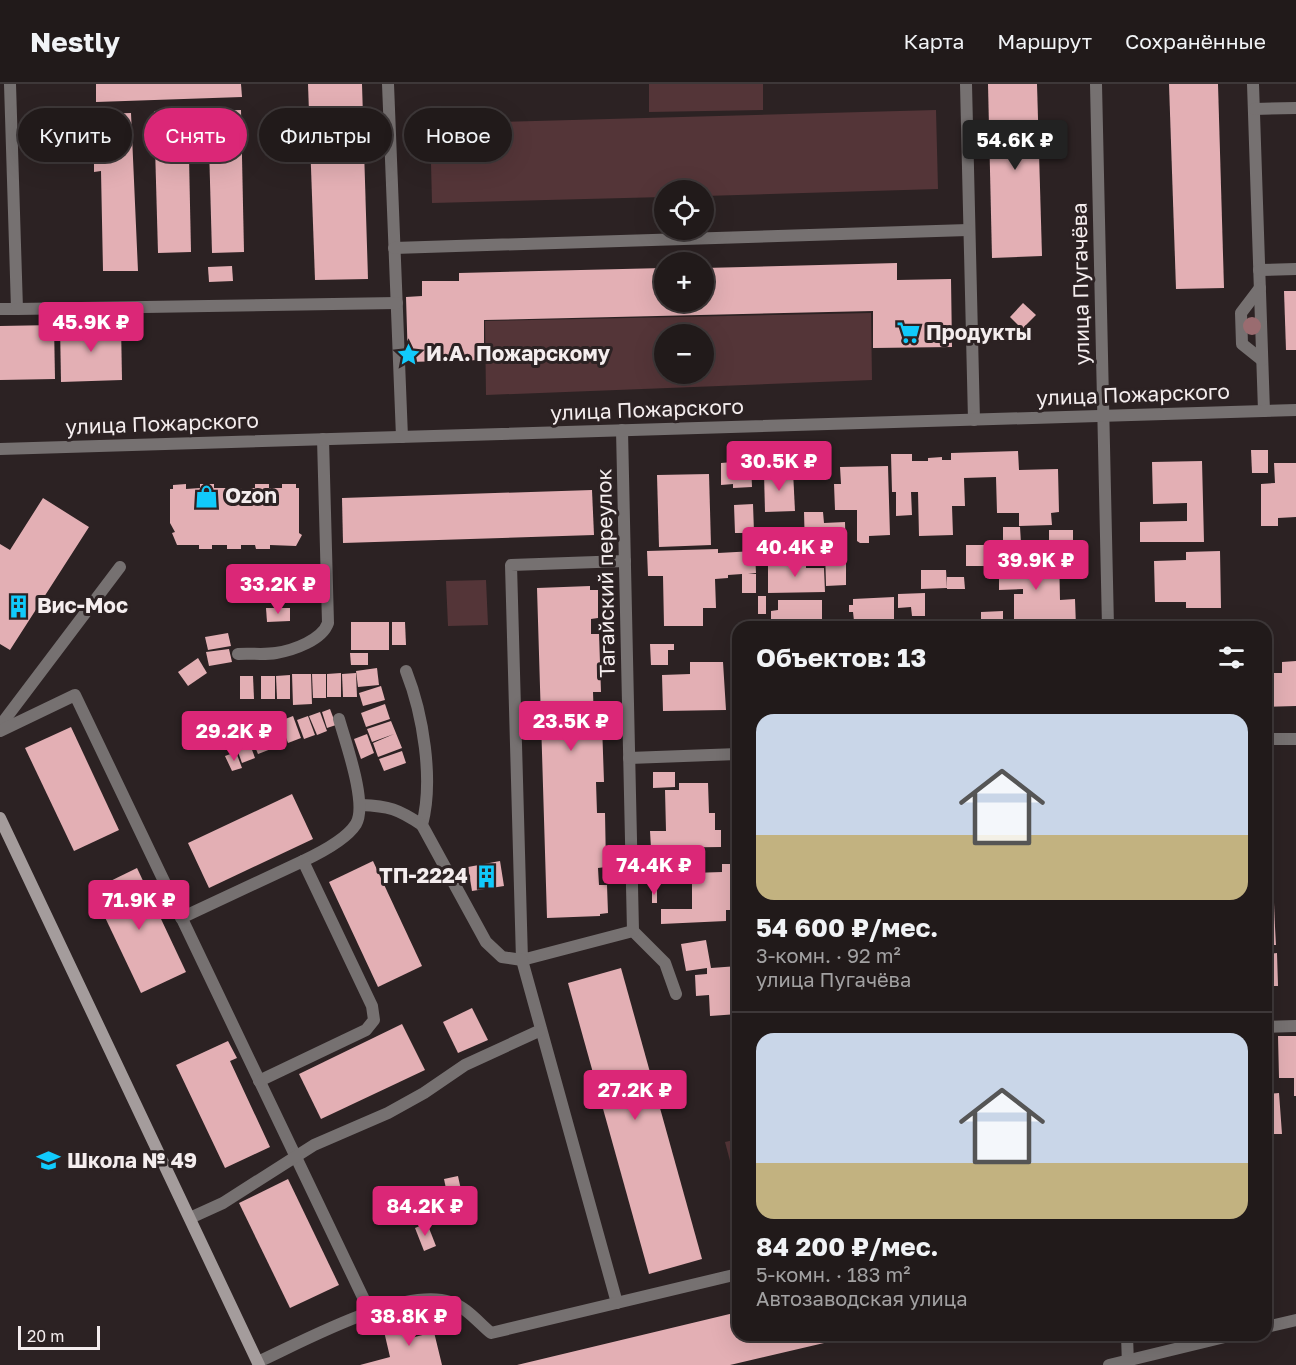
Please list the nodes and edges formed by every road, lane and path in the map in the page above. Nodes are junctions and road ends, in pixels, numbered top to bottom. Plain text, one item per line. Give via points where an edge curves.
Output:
1 (10, 84) edge
2 (388, 84) edge
3 (966, 84) edge
4 (1096, 84) edge
5 (1253, 84) edge
6 (1296, 108) edge
7 (1254, 109) junction
8 (968, 230) junction
9 (394, 248) junction
10 (1296, 269) edge
11 (1259, 270) junction
12 (1260, 288) junction
13 (396, 303) junction
14 (0, 309) edge
15 (17, 309) junction
16 (1262, 360) junction
17 (1296, 410) edge
18 (1264, 411) junction
19 (1104, 416) junction
20 (974, 420) junction
21 (622, 430) junction
22 (402, 437) junction
23 (323, 439) junction
24 (0, 449) edge
25 (625, 561) junction
26 (120, 567) dead end
27 (1108, 621) edge
28 (238, 654) dead end
29 (406, 671) dead end
30 (339, 719) dead end
31 (0, 726) edge
32 (0, 731) edge
33 (1272, 739) edge
34 (1296, 739) edge
35 (732, 754) edge
36 (629, 758) junction
37 (361, 805) junction
38 (0, 818) edge
39 (422, 825) junction
40 (303, 861) junction
41 (181, 918) junction
42 (633, 931) junction
43 (522, 960) junction
44 (676, 994) dead end
45 (1296, 1026) edge
46 (1272, 1027) edge
47 (541, 1030) junction
48 (259, 1081) junction
49 (294, 1156) junction
50 (190, 1218) junction
51 (732, 1275) edge
52 (617, 1303) junction
53 (370, 1312) junction
54 (1296, 1320) edge
55 (1272, 1326) edge
56 (1127, 1341) edge
57 (1210, 1341) edge
58 (1128, 1363) edge
59 (258, 1364) edge
60 (1109, 1365) edge

1 - 15 street
2 - 9 street
3 - 8 street
4 - 19 street, улица Пугачёва
5 - 7 street
6 - 7 street
7 - 11 street
8 - 9 street
8 - 20 street
9 - 13 street
10 - 11 street
11 - 12 street
12 - 16 street
12 - 16 street via 1241,313 1242,344
13 - 15 street
13 - 22 street
14 - 15 street
16 - 18 street
17 - 18 street, улица Пожарского
18 - 19 street, улица Пожарского
19 - 20 street, улица Пожарского
19 - 27 street, улица Пугачёва
20 - 21 street, улица Пожарского
21 - 22 street, улица Пожарского
21 - 25 street, Тагайский переулок
22 - 23 street, улица Пожарского
23 - 24 street, улица Пожарского
23 - 28 street via 328,623 325,631 277,653
25 - 36 street, Тагайский переулок
25 - 43 street via 511,565
26 - 31 street
29 - 39 street via 425,746 427,807
30 - 37 street
32 - 41 street via 75,695
33 - 34 street
35 - 36 street
36 - 42 street, Тагайский переулок
37 - 39 street via 400,811
37 - 40 street via 357,823 332,847
38 - 50 street
39 - 43 street via 486,942 502,957
40 - 41 street
40 - 48 street via 372,1006 374,1020 366,1030
41 - 48 street
42 - 43 street
42 - 44 street via 665,963
43 - 47 street
45 - 46 street
47 - 49 street via 465,1065 388,1113
47 - 52 street
48 - 49 street
49 - 50 street via 223,1203
49 - 53 street
50 - 59 street
51 - 52 street
52 - 53 street via 491,1333 452,1302 436,1299 409,1301
53 - 59 street
54 - 55 street
56 - 58 street
57 - 58 street
58 - 60 street

